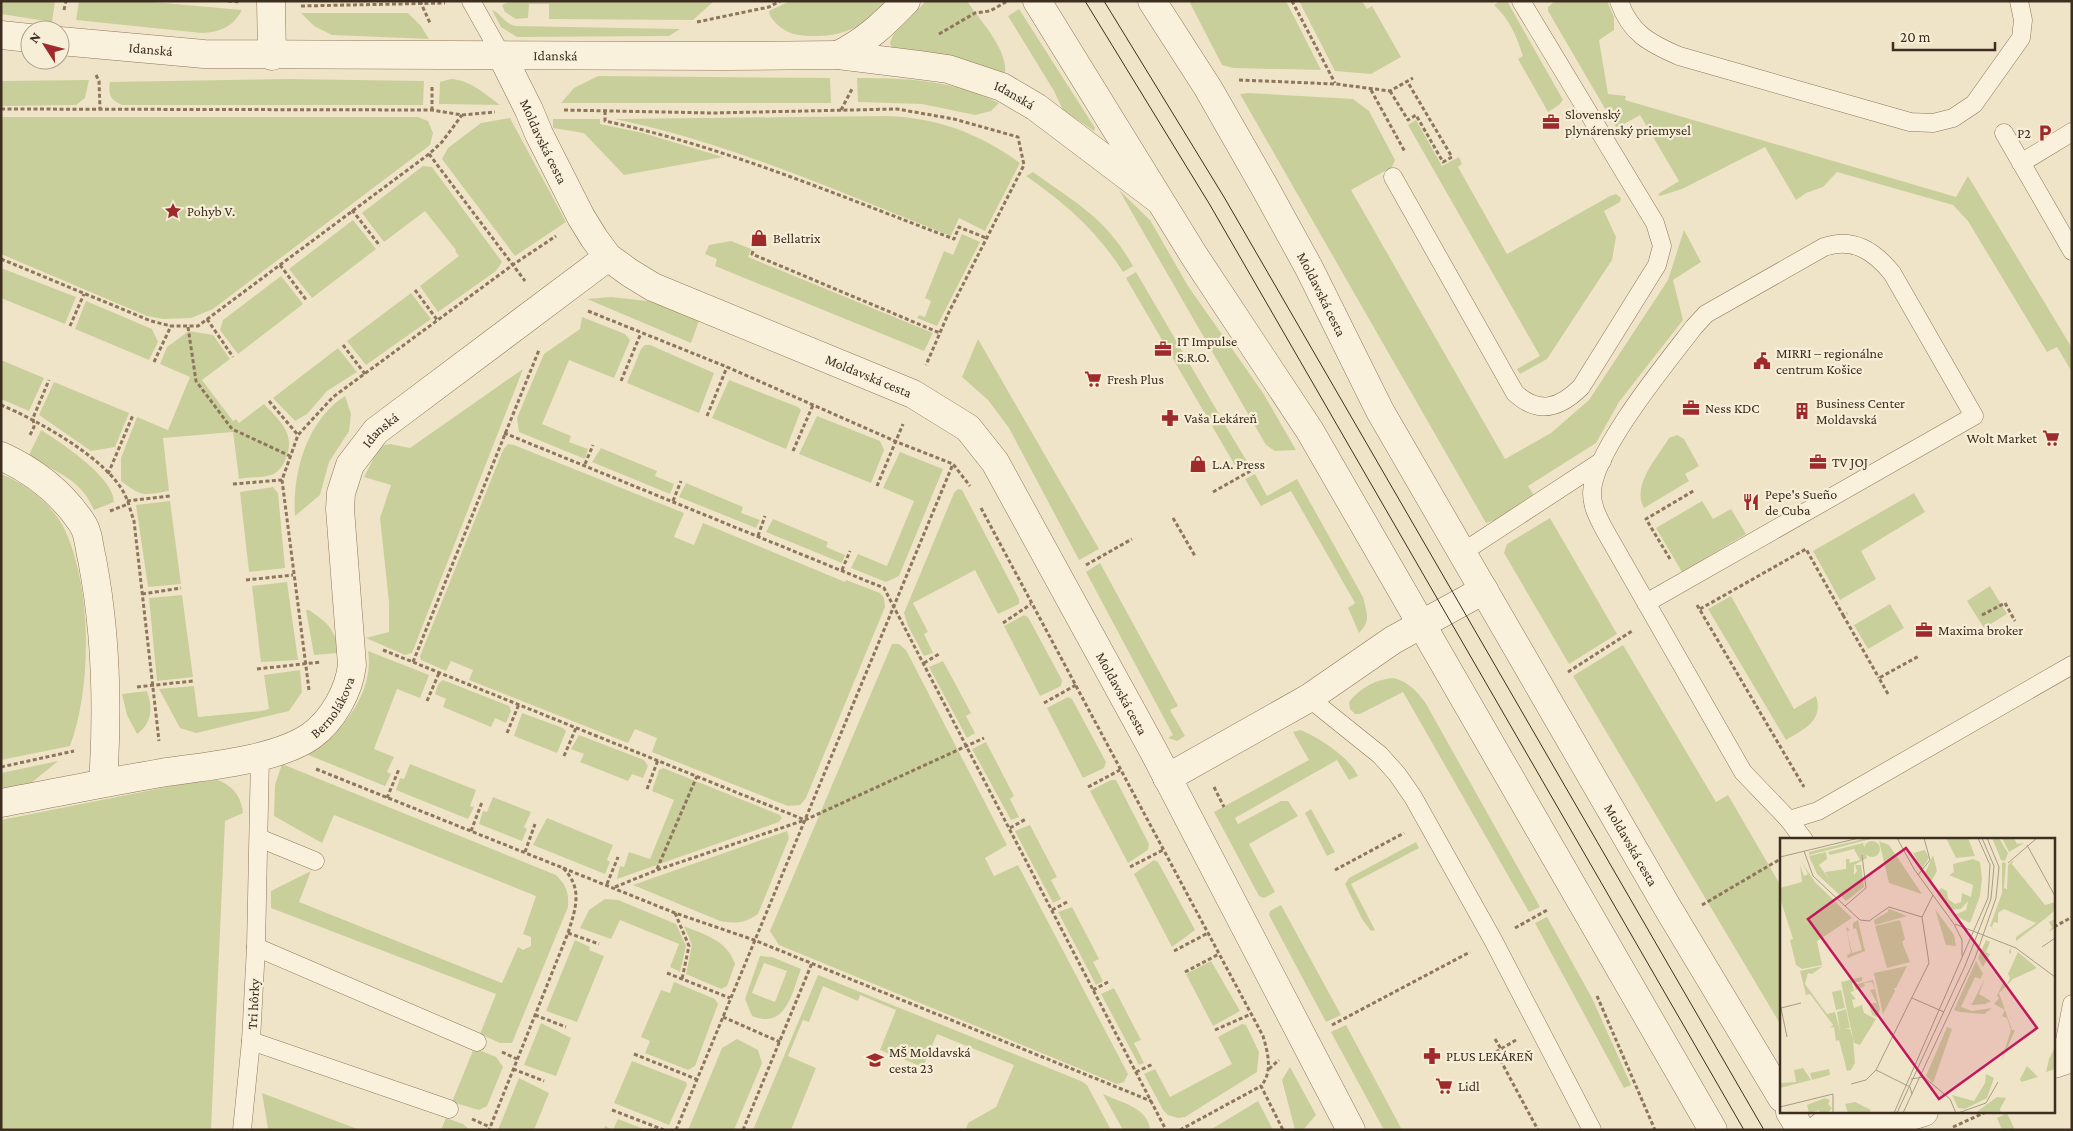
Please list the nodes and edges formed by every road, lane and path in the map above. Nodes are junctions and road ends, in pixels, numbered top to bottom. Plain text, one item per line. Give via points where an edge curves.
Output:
1 (228, 1) edge
2 (420, 1) edge
3 (471, 1) edge
4 (780, 1) edge
5 (906, 1) edge
6 (1007, 1) edge
7 (1037, 1) edge
8 (1152, 1) edge
9 (1292, 1) edge
10 (1521, 1) edge
11 (1619, 1) edge
12 (2020, 1) edge
13 (272, 3) edge
14 (696, 22) dead end
15 (1, 35) edge
16 (20, 37) edge
17 (934, 37) dead end
18 (70, 42) edge
19 (838, 55) junction
20 (272, 56) junction
21 (502, 56) junction
22 (1413, 78) dead end
23 (1407, 81) junction
24 (1235, 83) dead end
25 (1336, 84) junction
26 (853, 86) dead end
27 (1371, 89) junction
28 (1390, 91) junction
29 (841, 110) dead end
30 (605, 111) dead end
31 (462, 115) dead end
32 (2072, 132) edge
33 (2004, 133) dead end
34 (1018, 137) dead end
35 (429, 154) junction
36 (2021, 163) junction
37 (1393, 177) joint
38 (1162, 203) junction
39 (352, 210) junction
40 (581, 218) junction
41 (986, 238) junction
42 (380, 246) dead end
43 (754, 250) dead end
44 (2072, 252) edge
45 (608, 257) junction
46 (1, 259) edge
47 (514, 264) junction
48 (280, 265) junction
49 (415, 290) dead end
50 (84, 294) junction
51 (307, 301) dead end
52 (542, 306) junction
53 (584, 310) dead end
54 (207, 320) junction
55 (438, 321) junction
56 (70, 326) dead end
57 (171, 326) junction
58 (188, 326) junction
59 (641, 333) junction
60 (940, 333) junction
61 (343, 345) dead end
62 (234, 356) dead end
63 (154, 362) dead end
64 (726, 367) junction
65 (365, 374) junction
66 (49, 380) dead end
67 (621, 381) dead end
68 (913, 394) junction
69 (269, 401) dead end
70 (813, 404) junction
71 (1, 405) edge
72 (133, 415) dead end
73 (706, 416) dead end
74 (33, 418) junction
75 (504, 433) junction
76 (298, 435) junction
77 (897, 442) junction
78 (593, 445) dead end
79 (793, 452) dead end
80 (1, 456) edge
81 (290, 456) junction
82 (1603, 461) junction
83 (585, 464) junction
84 (953, 464) junction
85 (350, 465) joint
86 (1261, 465) dead end
87 (108, 474) junction
88 (282, 480) junction
89 (681, 481) dead end
90 (233, 484) dead end
91 (877, 486) dead end
92 (1695, 490) dead end
93 (1213, 492) dead end
94 (974, 494) dead end
95 (170, 496) dead end
96 (127, 501) junction
97 (673, 501) junction
98 (978, 503) dead end
99 (766, 516) dead end
100 (1173, 518) dead end
101 (758, 536) junction
102 (850, 551) dead end
103 (1463, 552) junction
104 (1195, 556) dead end
105 (842, 570) junction
106 (293, 575) junction
107 (246, 580) dead end
108 (1684, 581) junction
109 (181, 588) dead end
110 (1484, 590) junction
111 (142, 594) junction
112 (1031, 604) junction
113 (894, 605) junction
114 (1650, 610) junction
115 (1700, 610) junction
116 (1847, 613) dead end
117 (1843, 615) junction
118 (1982, 615) dead end
119 (2015, 621) dead end
120 (1003, 623) dead end
121 (1422, 625) junction
122 (393, 654) dead end
123 (939, 654) dead end
124 (1919, 656) dead end
125 (413, 662) junction
126 (306, 663) junction
127 (924, 663) junction
128 (2072, 665) edge
129 (257, 669) dead end
130 (438, 673) junction
131 (1563, 675) dead end
132 (1879, 678) junction
133 (193, 682) dead end
134 (1076, 685) junction
135 (153, 686) junction
136 (1888, 694) dead end
137 (310, 697) dead end
138 (1308, 698) junction
139 (428, 701) dead end
140 (1044, 703) dead end
141 (519, 704) junction
142 (576, 728) junction
143 (507, 733) dead end
144 (984, 738) dead end
145 (168, 740) dead end
146 (159, 741) junction
147 (106, 744) junction
148 (968, 747) junction
149 (272, 752) junction
150 (564, 756) dead end
151 (658, 760) junction
152 (1, 767) edge
153 (399, 769) dead end
154 (1120, 770) junction
155 (697, 776) junction
156 (1168, 778) junction
157 (103, 783) junction
158 (1088, 787) dead end
159 (647, 789) dead end
160 (387, 798) junction
161 (482, 802) dead end
162 (1, 803) edge
163 (1818, 811) junction
164 (1026, 819) dead end
165 (805, 820) junction
166 (1789, 820) junction
167 (1427, 821) junction
168 (536, 824) dead end
169 (1010, 828) junction
170 (471, 831) junction
171 (259, 838) junction
172 (1802, 838) edge
173 (1163, 850) junction
174 (525, 852) junction
175 (618, 857) dead end
176 (1780, 859) edge
177 (315, 860) dead end
178 (1130, 867) dead end
179 (563, 868) junction
180 (657, 870) junction
181 (1335, 870) dead end
182 (607, 884) junction
183 (615, 888) junction
184 (1069, 901) dead end
185 (1544, 901) dead end
186 (1700, 906) dead end
187 (1549, 909) junction
188 (1052, 910) junction
189 (675, 913) junction
190 (1554, 917) dead end
191 (2072, 917) edge
192 (2056, 926) edge
193 (568, 933) junction
194 (1208, 933) junction
195 (754, 940) junction
196 (1493, 940) junction
197 (599, 944) dead end
198 (256, 947) junction
199 (1174, 951) dead end
200 (1219, 954) junction
201 (812, 964) junction
202 (1184, 972) dead end
203 (667, 973) dead end
204 (682, 978) junction
205 (1110, 981) dead end
206 (1594, 988) dead end
207 (1094, 990) junction
208 (730, 998) junction
209 (2072, 1004) edge
210 (1251, 1014) junction
211 (535, 1015) junction
212 (722, 1017) junction
213 (566, 1027) dead end
214 (1215, 1030) dead end
215 (1304, 1037) junction
216 (1495, 1039) dead end
217 (1518, 1039) dead end
218 (251, 1041) junction
219 (477, 1042) dead end
220 (780, 1042) junction
221 (1501, 1049) junction
222 (634, 1054) dead end
223 (2062, 1061) edge
224 (1153, 1064) dead end
225 (513, 1069) junction
226 (1269, 1069) junction
227 (1136, 1072) junction
228 (697, 1079) junction
229 (544, 1081) dead end
230 (1261, 1086) junction
231 (1780, 1095) edge
232 (1152, 1102) junction
233 (449, 1109) dead end
234 (612, 1110) dead end
235 (1791, 1114) edge
236 (1917, 1114) edge
237 (1940, 1114) edge
238 (1982, 1114) edge
239 (242, 1130) edge
240 (489, 1130) edge
241 (664, 1130) edge
242 (676, 1130) edge
243 (743, 1130) edge
244 (1166, 1130) edge
245 (1180, 1130) edge
246 (1284, 1130) edge
247 (1351, 1130) edge
248 (1538, 1130) edge
249 (1592, 1130) edge
250 (1655, 1130) edge
251 (1713, 1130) edge
252 (1801, 1130) edge
253 (1817, 1130) edge
254 (1920, 1130) edge
255 (1947, 1130) edge

1 - 13 path
2 - 13 path via 422,4
3 - 21 lane
4 - 14 path via 769,7
5 - 19 street, Idanská via 873,34
6 - 17 path via 990,11 975,13
7 - 38 street
8 - 103 street, Moldavská cesta via 1208,88 1264,186 1380,411
9 - 25 path
10 - 37 lane via 1655,223 1662,246 1657,264 1582,387 1571,397 1562,403 1538,407 1515,393
11 - 12 lane via 1632,28 1652,44 1679,56 1910,122 1933,123 1953,118 1974,104 2021,38
13 - 20 street
15 - 16 street
18 - 20 street, Idanská
19 - 21 street, Idanská
19 - 38 street, Idanská via 948,69 1002,87 1072,133
20 - 21 street, Idanská
21 - 40 street, Moldavská cesta
22 - 23 path
23 - 28 path
23 - 28 path via 1452,157 1443,162 1416,115 1408,120
24 - 25 path via 1240,80
25 - 27 path
26 - 29 path
27 - 28 path
27 - 37 path via 1412,165
30 - 41 path via 605,121 739,157 954,240 958,227
31 - 35 path
32 - 36 lane
33 - 36 lane
34 - 41 path via 1024,165
35 - 39 path
35 - 47 path
36 - 44 lane
38 - 121 street via 1310,431
39 - 42 path
39 - 48 path
40 - 45 street, Moldavská cesta
40 - 47 path
41 - 60 path
43 - 60 path via 752,254
45 - 52 street, Idanská
45 - 68 street, Moldavská cesta via 653,287
46 - 50 path
47 - 52 path
47 - 55 path
48 - 51 path
48 - 54 path
49 - 55 path
50 - 56 path
50 - 57 path
52 - 75 path via 552,323
52 - 85 street, Idanská via 376,431
53 - 59 path
54 - 58 path via 198,326
54 - 62 path
55 - 65 path
57 - 58 path
57 - 63 path
58 - 81 path via 196,381 232,429
59 - 64 path
59 - 67 path
60 - 68 path
61 - 65 path
64 - 70 path
64 - 73 path
65 - 76 path via 333,397
66 - 74 path
68 - 77 path
68 - 156 street, Moldavská cesta via 968,428 995,462
69 - 76 path
70 - 77 path
70 - 79 path
71 - 74 path
72 - 87 path
74 - 87 path via 85,453
75 - 83 path
75 - 125 path
76 - 81 path
77 - 84 path
77 - 91 path
78 - 83 path
80 - 147 street via 44,480 83,523 98,594
81 - 88 path
82 - 103 lane
82 - 108 lane via 1624,420 1706,314 1836,243 1850,243 1867,249 1892,273 1974,416 1852,478
82 - 114 lane via 1594,478 1594,508
83 - 97 path
84 - 94 path
84 - 113 path
85 - 149 street, Bernolákova via 344,478 340,509 352,665 350,678 340,702 322,726 311,736
86 - 93 path
87 - 96 path
88 - 90 path
88 - 106 path
89 - 97 path
92 - 108 path via 1646,519
95 - 96 path
96 - 111 path via 134,521
97 - 101 path
98 - 112 path
99 - 101 path
100 - 104 path
101 - 105 path
102 - 105 path
103 - 110 street, Moldavská cesta
105 - 113 path via 884,588
106 - 107 path
106 - 126 path
108 - 114 lane
108 - 115 path
109 - 111 path
110 - 121 street
110 - 231 street, Moldavská cesta
111 - 135 path
112 - 120 path
112 - 134 path
113 - 127 path
113 - 165 path
114 - 131 path
114 - 166 lane via 1744,772
115 - 117 path via 1806,549
115 - 163 path
116 - 117 path
117 - 132 path
118 - 119 path via 2005,603
121 - 138 street via 1393,640
121 - 251 street
122 - 125 path
123 - 127 path
124 - 132 path
125 - 130 path
126 - 129 path
126 - 137 path
127 - 148 path
128 - 163 lane
130 - 139 path
130 - 141 path
132 - 136 path
133 - 135 path
134 - 140 path
134 - 154 path
135 - 146 path
138 - 156 street
138 - 167 lane via 1389,764
141 - 142 path
141 - 143 path
142 - 150 path
142 - 151 path
144 - 148 path
145 - 146 path
146 - 147 path
147 - 152 path
147 - 157 street
148 - 165 path
148 - 169 path
149 - 157 street, Bernolákova
149 - 160 path
149 - 171 lane, Tri hôrky
151 - 155 path
151 - 159 path
153 - 160 path
154 - 158 path
154 - 173 path
155 - 165 path
155 - 180 path
156 - 215 street, Moldavská cesta
157 - 162 street, Bernolákova
160 - 170 path
161 - 170 path
163 - 166 lane
164 - 169 path
165 - 180 path
165 - 195 path
166 - 172 lane
167 - 181 path
167 - 196 lane
168 - 174 path
169 - 188 path
170 - 174 path
171 - 177 lane
171 - 198 lane, Tri hôrky
173 - 178 path
173 - 194 path
174 - 179 path
175 - 182 path
176 - 186 path
179 - 182 path
179 - 193 path via 577,890 577,907
180 - 183 path
182 - 183 path
183 - 189 path
184 - 188 path
185 - 187 path
187 - 190 path
187 - 196 path
188 - 207 path
189 - 195 path
189 - 204 path via 689,946
191 - 192 path
193 - 197 path
193 - 211 path
194 - 199 path
194 - 200 path
195 - 201 path
195 - 208 path
196 - 215 path via 1343,1020
196 - 249 lane
198 - 218 lane, Tri hôrky
198 - 219 lane
200 - 202 path
200 - 210 path
201 - 220 path
201 - 232 path
203 - 204 path
204 - 208 path
205 - 207 path
206 - 250 path
207 - 227 path
208 - 212 path
209 - 223 lane
210 - 214 path
210 - 226 path via 1269,1054
211 - 213 path
211 - 225 path
212 - 220 path
212 - 228 path
215 - 226 path
215 - 247 street, Moldavská cesta
216 - 221 path
217 - 221 path
218 - 233 lane, Tri hôrky
218 - 239 lane
220 - 243 path
221 - 248 path via 1496,1052
222 - 228 path
224 - 227 path
225 - 229 path
225 - 240 path
226 - 230 path
227 - 232 path
228 - 242 path
230 - 245 path
230 - 246 path
232 - 244 path
234 - 241 path
235 - 252 street
236 - 253 street via 1887,1123 1830,1120
237 - 254 street
238 - 255 path

